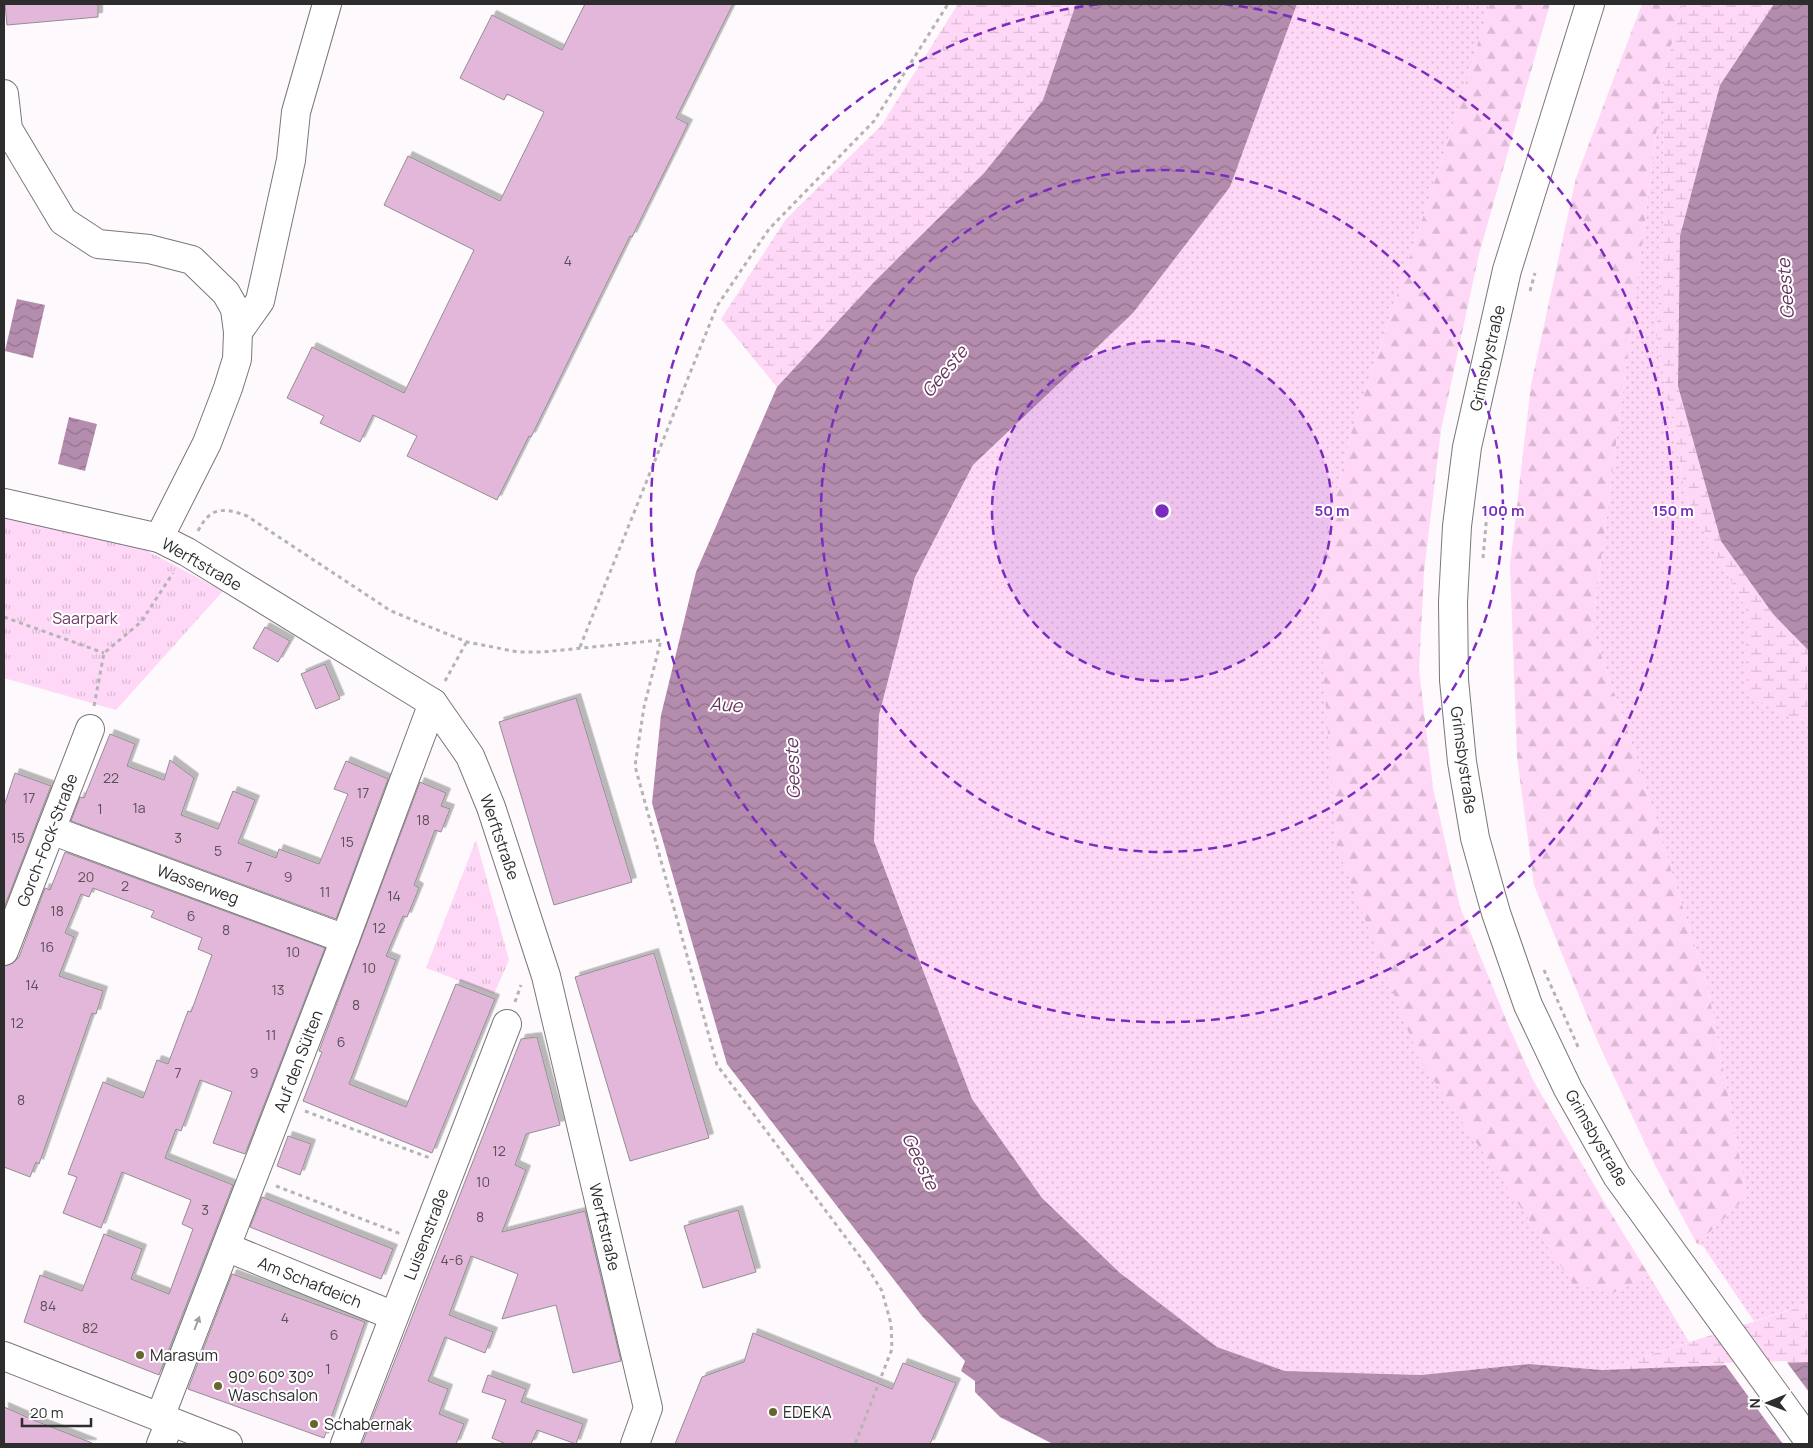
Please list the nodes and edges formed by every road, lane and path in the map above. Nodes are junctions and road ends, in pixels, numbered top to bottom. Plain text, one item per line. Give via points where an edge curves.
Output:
1 (327, 4) edge
2 (948, 4) edge
3 (1590, 4) edge
4 (4, 94) edge
5 (1537, 265) dead end
6 (1530, 293) dead end
7 (238, 332) junction
8 (1488, 497) dead end
9 (4, 503) edge
10 (159, 538) junction
11 (187, 552) junction
12 (1482, 563) dead end
13 (4, 616) edge
14 (467, 642) junction
15 (580, 648) junction
16 (104, 653) junction
17 (433, 703) junction
18 (90, 729) joint
19 (51, 830) junction
20 (345, 939) junction
21 (4, 950) edge
22 (1542, 963) dead end
23 (507, 1024) dead end
24 (1580, 1050) dead end
25 (282, 1102) junction
26 (452, 1166) junction
27 (253, 1178) junction
28 (422, 1243) junction
29 (226, 1247) junction
30 (394, 1316) junction
31 (4, 1356) edge
32 (164, 1428) edge
33 (1809, 1440) edge
34 (228, 1444) edge
35 (345, 1444) edge
36 (635, 1444) edge
37 (855, 1444) edge

1 - 7 main road via 296,112 291,160 260,301
2 - 15 path via 874,121 769,229 717,306
3 - 33 main road, Grimsbystraße via 1507,270 1467,446 1457,526 1453,602 1454,680 1462,762 1475,838 1496,914 1528,1005 1568,1089 1618,1176
4 - 7 main road via 8,129 63,221 98,244 149,249 192,260 226,293 235,308
5 - 6 path
7 - 10 main road via 237,359 228,388 207,442
8 - 12 path
9 - 10 main road, Werftstraße
10 - 11 main road, Werftstraße
11 - 14 path via 204,519 214,513 232,510 247,516 391,611
11 - 16 path via 141,622
11 - 17 main road, Werftstraße
13 - 16 path
14 - 15 path via 518,652
14 - 17 path
15 - 37 path via 661,640 644,707 635,766 717,1065 864,1262 882,1291 891,1324 892,1349
16 - 18 path
17 - 20 main road, Auf den Sülten
17 - 36 main road, Werftstraße via 470,756 546,976 648,1408
18 - 19 main road, Gorch-Fock-Straße
19 - 20 main road, Wasserweg
19 - 21 main road, Gorch-Fock-Straße
20 - 25 main road, Auf den Sülten
22 - 24 path
23 - 26 main road, Luisenstraße
25 - 26 path
25 - 27 main road, Auf den Sülten
26 - 28 main road, Luisenstraße
27 - 28 path
27 - 29 main road, Auf den Sülten
28 - 30 main road, Luisenstraße
29 - 30 main road, Am Schafdeich
32 -> 29 main road, Auf den Sülten
30 - 35 main road, Luisenstraße
31 - 32 main road
32 - 34 main road

